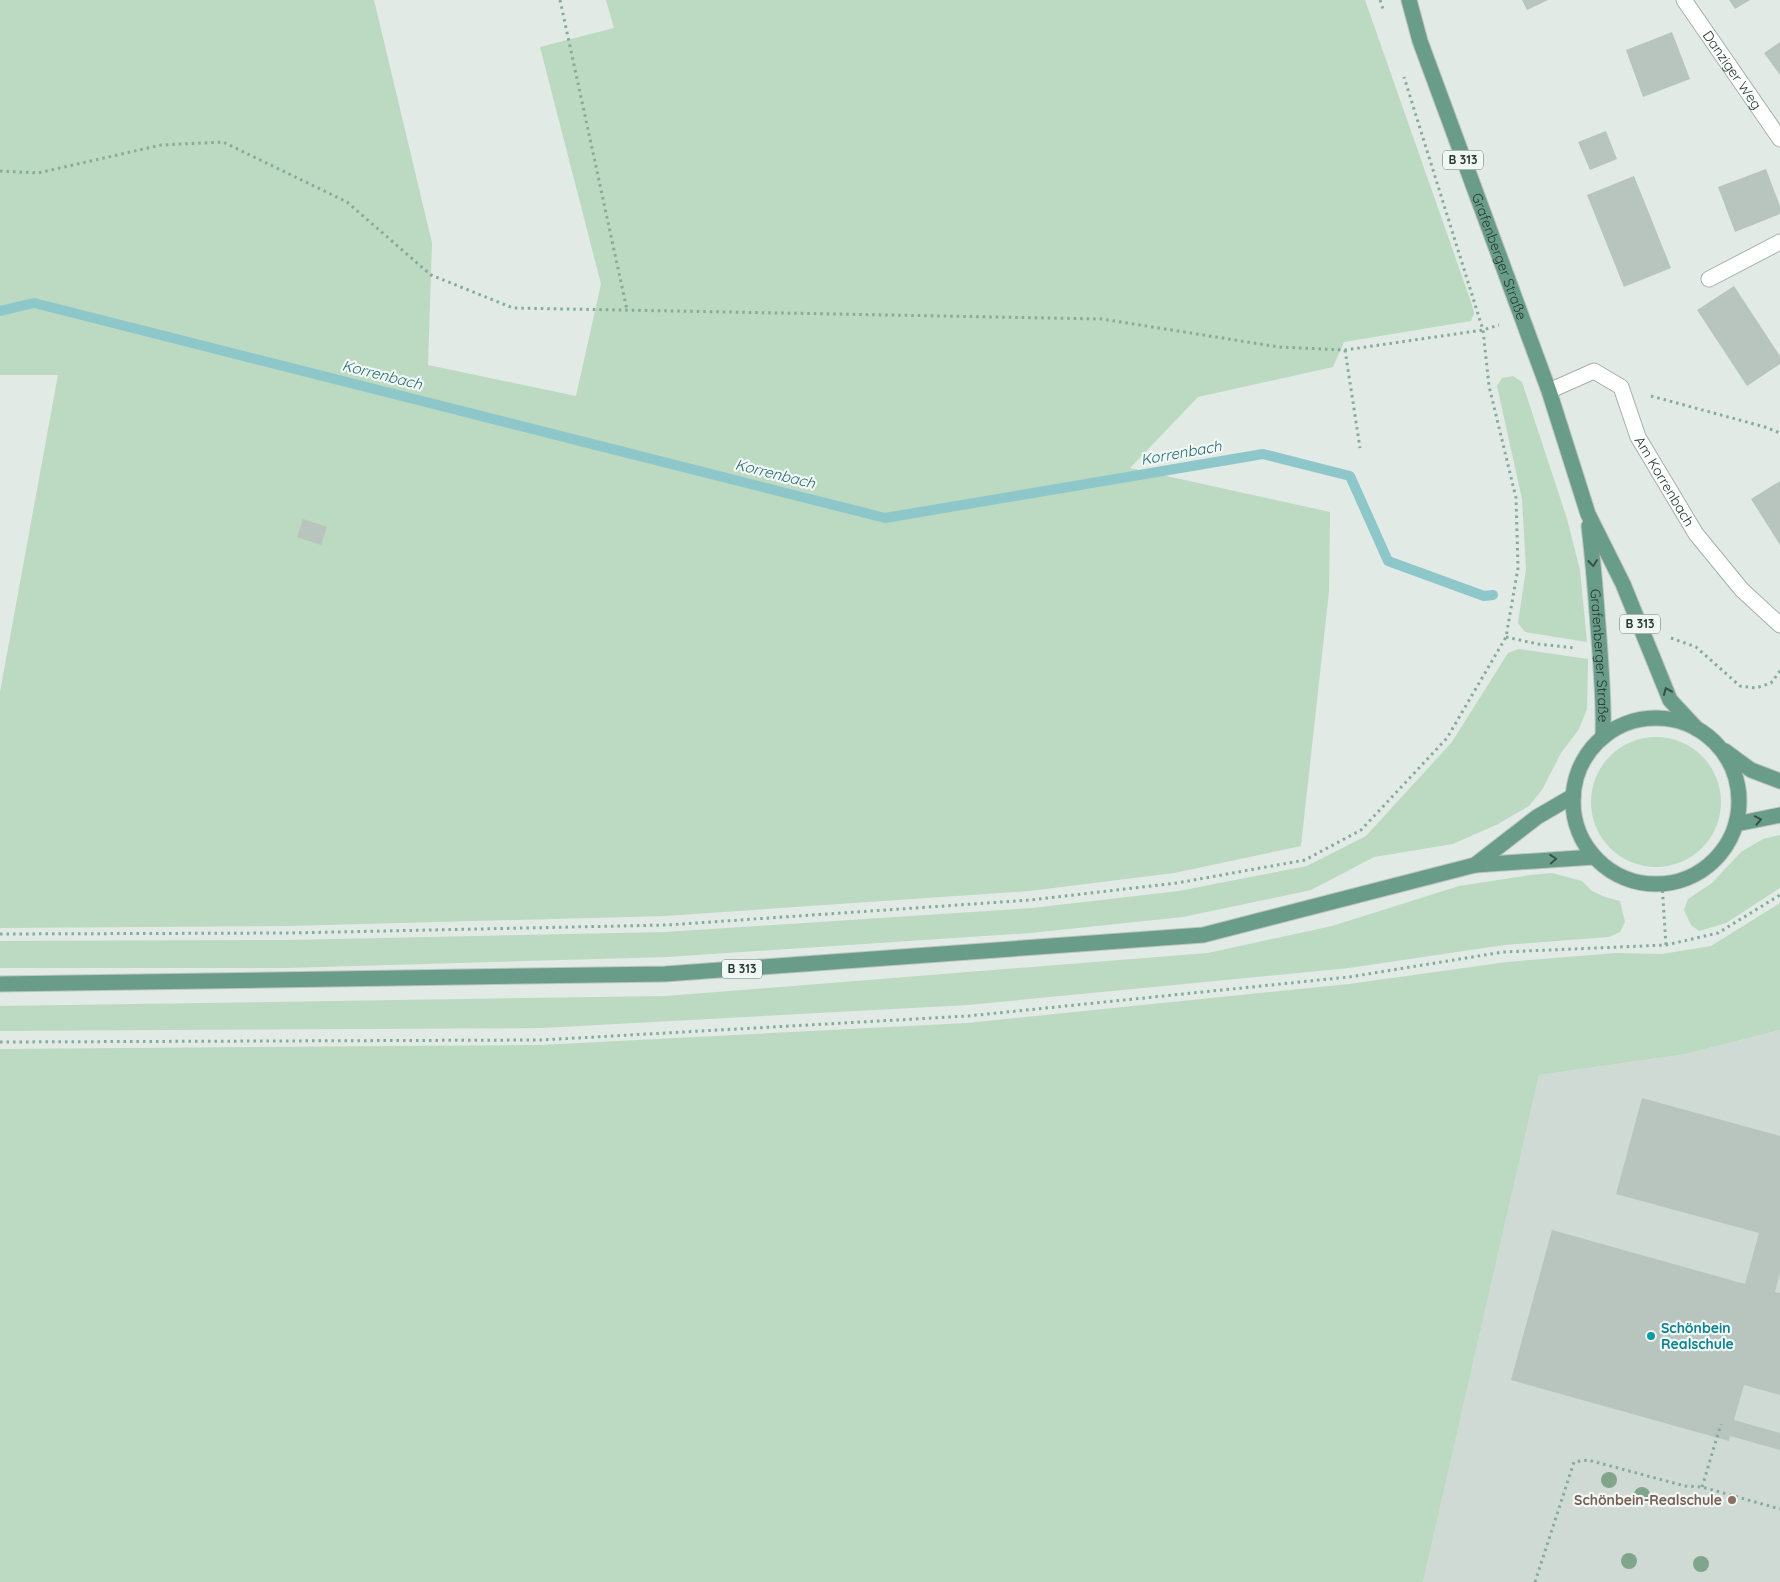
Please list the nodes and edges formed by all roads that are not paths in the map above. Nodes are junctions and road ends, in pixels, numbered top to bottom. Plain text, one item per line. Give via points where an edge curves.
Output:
1 (1410, 0) edge
2 (1684, 0) edge
3 (1780, 139) edge
4 (1780, 242) edge
5 (1709, 279) dead end
6 (1549, 391) junction
7 (1588, 514) junction
8 (1780, 625) edge
9 (1697, 729) junction
10 (1603, 737) junction
11 (1718, 746) junction
12 (1780, 781) edge
13 (1573, 796) junction
14 (1780, 816) edge
15 (1736, 824) junction
16 (1594, 857) junction
17 (1475, 864) junction
18 (0, 984) edge

1 - 6 main road, Grafenberger Straße / B 313 via 1420,41
2 - 3 street, Danziger Weg
4 - 5 street
6 - 7 main road, Grafenberger Straße / B 313
6 - 8 street, Am Korrenbach via 1594,370 1621,387 1638,437 1696,534 1742,590
9 -> 7 main road, Grafenberger Straße / B 313 via 1670,700 1623,584
7 -> 10 main road, Grafenberger Straße / B 313 via 1597,603
9 - 10 main road via 1672,719 1644,719 1623,725
9 - 11 main road
10 - 13 main road via 1587,754 1577,774
11 - 12 main road via 1752,770
11 - 15 main road via 1733,769 1739,795
13 - 16 main road via 1577,825
13 - 17 main road, B 313 via 1537,817
15 -> 14 main road
15 - 16 main road via 1727,845 1710,865 1687,878 1662,884 1637,882 1614,872
17 -> 16 main road, B 313
17 - 18 main road, B 313 via 1203,935 665,974

